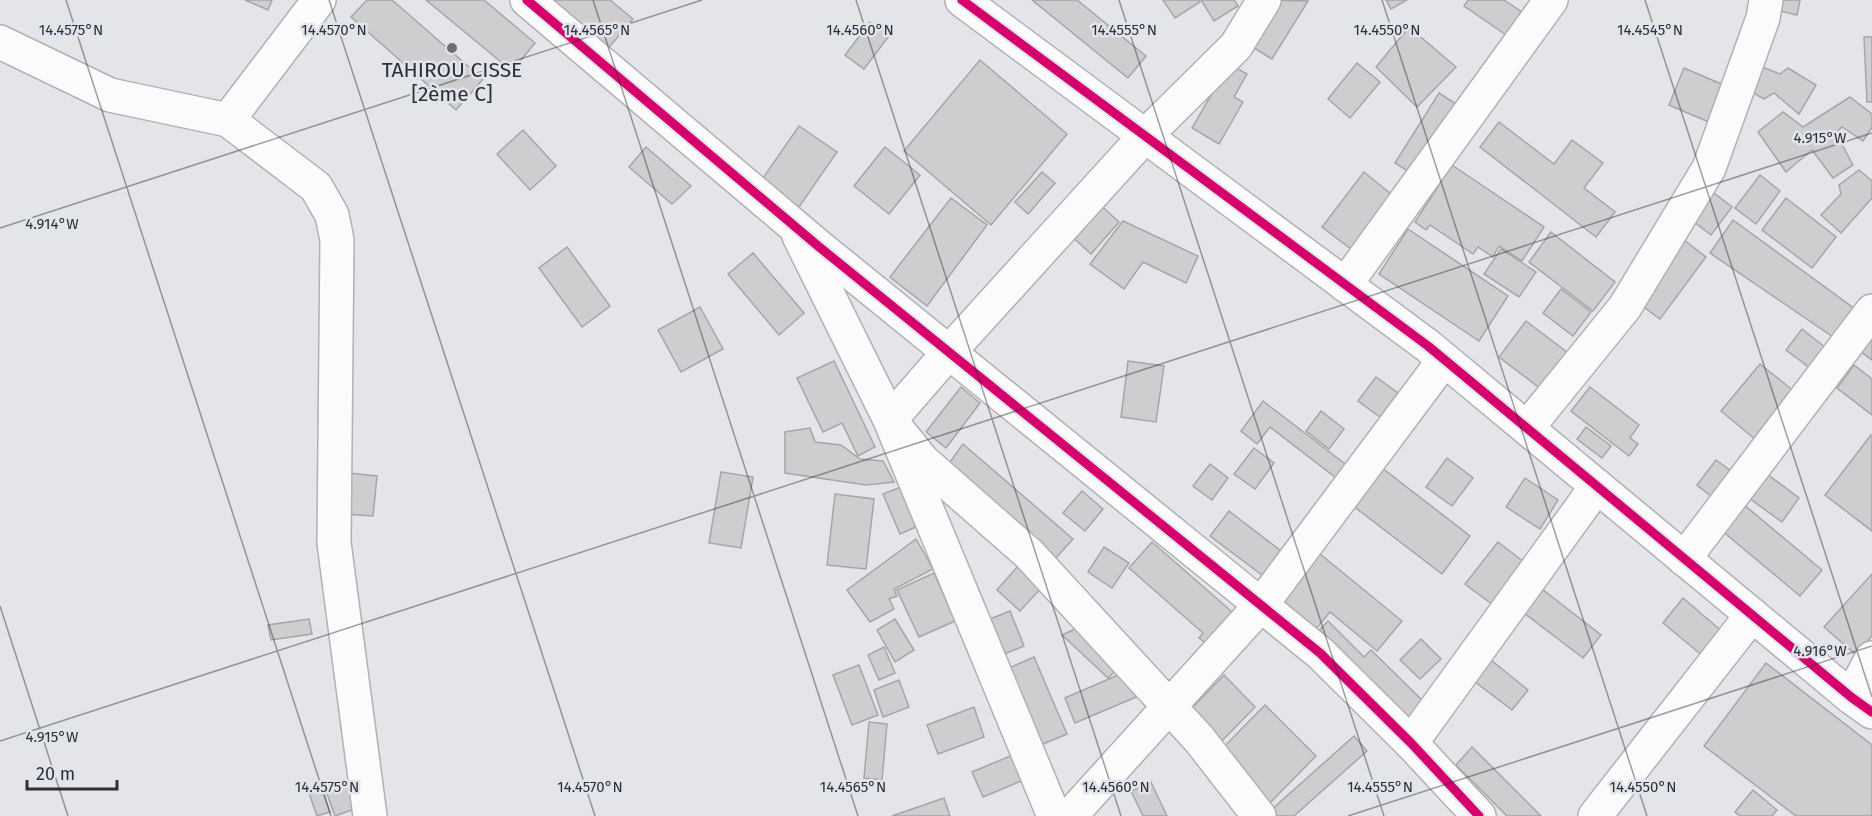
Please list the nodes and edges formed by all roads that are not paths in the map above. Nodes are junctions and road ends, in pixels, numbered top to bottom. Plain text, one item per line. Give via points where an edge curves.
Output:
1 (319, 0) edge
2 (527, 0) edge
3 (962, 0) edge
4 (1264, 0) edge
5 (1551, 0) edge
6 (1766, 0) edge
7 (0, 42) edge
8 (228, 120) junction
9 (1145, 136) junction
10 (794, 226) junction
11 (1345, 285) junction
12 (1872, 311) edge
13 (949, 352) junction
14 (1444, 360) junction
15 (890, 420) junction
16 (1527, 428) junction
17 (1597, 486) junction
18 (1684, 559) junction
19 (1261, 605) junction
20 (1752, 615) junction
21 (1872, 658) edge
22 (1862, 705) edge
23 (1170, 706) junction
24 (1411, 743) junction
25 (370, 816) edge
26 (1054, 816) edge
27 (1070, 816) edge
28 (1259, 816) edge
29 (1479, 816) edge
30 (1595, 816) edge

1 - 8 street
2 - 10 street
3 - 9 street
4 - 9 street via 1236,46
5 - 11 street
6 - 16 street via 1709,168 1625,307
7 - 8 street via 110,95
8 - 25 street via 316,187 332,215 337,240 334,543
9 - 11 street
9 - 13 street
10 - 13 street
10 - 15 street
11 - 14 street
12 - 18 street
13 - 15 street
13 - 19 street
14 - 16 street
14 - 19 street
15 - 23 street via 923,461 1029,554
15 - 26 street
16 - 17 street
17 - 18 street
17 - 24 street
18 - 20 street
19 - 23 street
19 - 24 street via 1320,653
20 - 22 street
20 - 30 street
21 - 22 street
23 - 27 street
23 - 28 street
24 - 29 street

